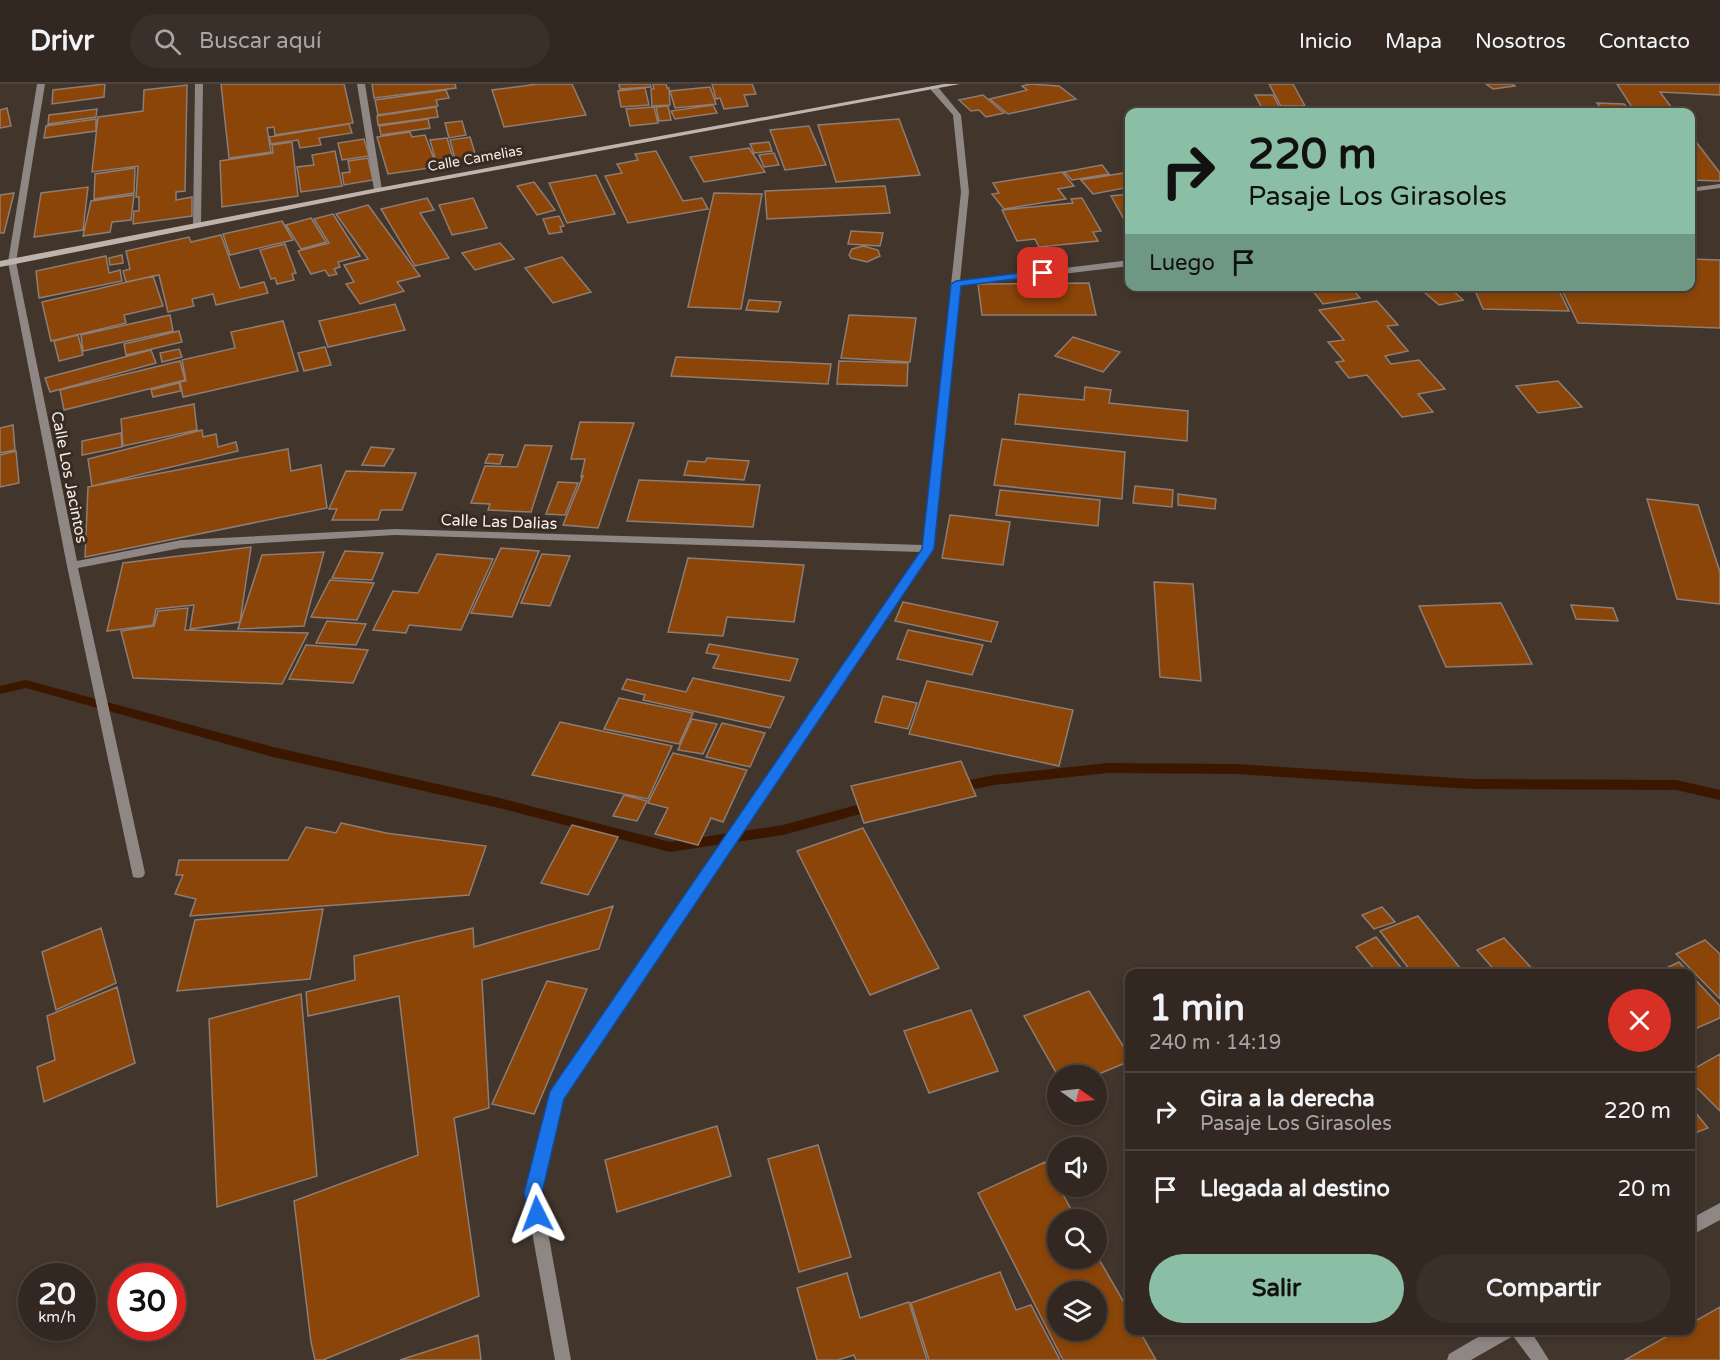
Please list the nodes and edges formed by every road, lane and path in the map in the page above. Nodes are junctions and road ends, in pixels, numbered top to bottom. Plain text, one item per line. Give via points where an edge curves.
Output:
1 (41, 84) edge
2 (199, 84) edge
3 (361, 84) edge
4 (956, 84) edge
5 (933, 86) edge
6 (1720, 186) edge
7 (1695, 189) edge
8 (378, 190) junction
9 (197, 225) junction
10 (12, 262) junction
11 (1125, 263) edge
12 (0, 264) edge
13 (956, 284) junction
14 (928, 549) junction
15 (72, 566) junction
16 (138, 873) dead end
17 (1720, 1211) edge
18 (1695, 1225) edge
19 (1498, 1335) edge
20 (1523, 1335) edge
21 (563, 1360) edge
22 (1455, 1360) edge
23 (1541, 1360) edge

1 - 10 street, Calle Los Jacintos
2 - 9 street
3 - 8 street
4 - 5 street, Calle Camelias
5 - 8 street, Calle Camelias
5 - 13 street via 957,115 964,192
6 - 7 street
8 - 9 street, Calle Camelias
9 - 10 street, Calle Camelias
10 - 12 street, Calle Camelias
10 - 15 street, Calle Los Jacintos
11 - 13 street
13 - 14 street
14 - 15 street, Calle Las Dalias via 395,532 181,544
14 - 21 street via 556,1096 533,1193
15 - 16 street, Calle Los Jacintos
17 - 18 street
19 - 22 street
20 - 23 street

